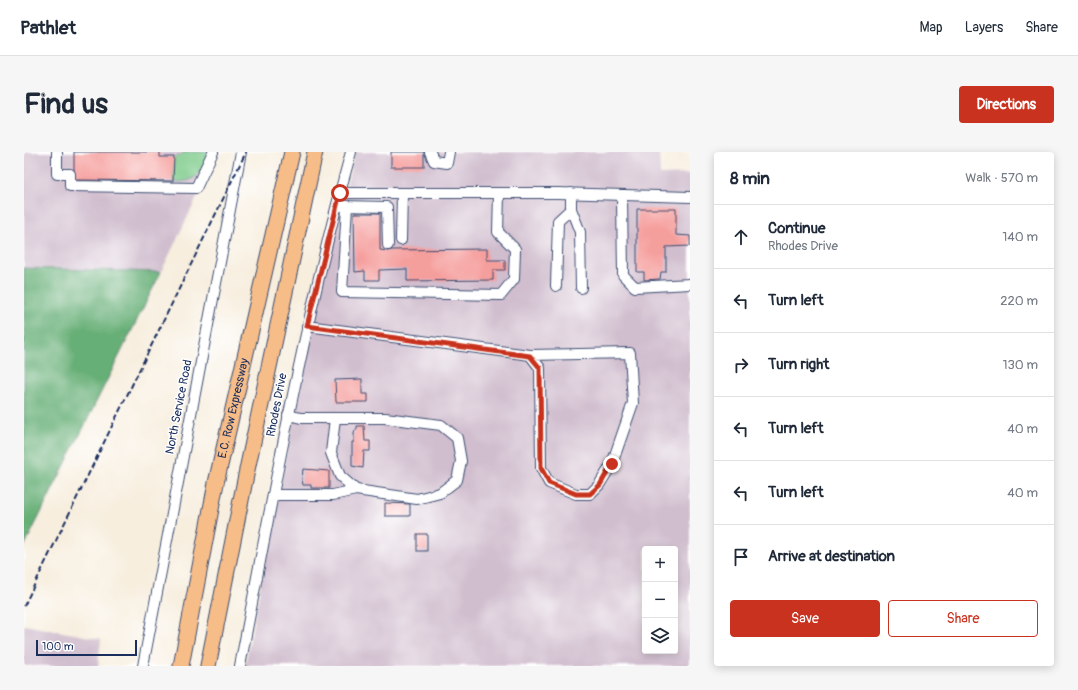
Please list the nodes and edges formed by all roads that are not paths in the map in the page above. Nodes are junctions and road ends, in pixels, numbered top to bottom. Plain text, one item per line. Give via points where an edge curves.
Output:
1 (57, 152) edge
2 (213, 152) edge
3 (242, 152) edge
4 (292, 152) edge
5 (314, 152) edge
6 (351, 152) edge
7 (430, 152) edge
8 (449, 152) edge
9 (340, 193) junction
10 (402, 193) junction
11 (499, 193) junction
12 (571, 193) junction
13 (622, 195) junction
14 (690, 197) edge
15 (336, 206) junction
16 (347, 206) junction
17 (571, 209) junction
18 (401, 240) dead end
19 (388, 245) dead end
20 (690, 284) edge
21 (556, 286) dead end
22 (580, 288) dead end
23 (307, 326) junction
24 (530, 356) junction
25 (288, 415) junction
26 (335, 418) junction
27 (356, 490) junction
28 (273, 495) junction
29 (143, 666) edge
30 (181, 666) edge
31 (208, 666) edge
32 (240, 666) edge

1 - 2 street via 57,174 70,174 70,186 196,188
3 - 29 street, North Service Road
4 - 30 highway, E.C. Row Expressway via 216,483
5 - 31 highway
6 - 9 street, Rhodes Drive
7 - 8 street via 434,161 447,163
9 - 10 street
9 - 15 street, Rhodes Drive
10 - 11 street
10 - 18 street
11 - 12 street
11 - 16 street via 498,232 515,249 514,279 501,295 342,292
12 - 13 street
12 - 17 street
13 - 14 street
13 - 20 street via 622,275 635,287
15 - 16 street
15 - 23 street, Rhodes Drive
16 - 19 street via 387,207
17 - 21 street via 558,222
17 - 22 street via 580,232
23 - 24 street
23 - 25 street, Rhodes Drive
24 - 24 street via 540,368 541,468 549,483 576,494 590,494 600,485 612,464 633,403 630,353
25 - 26 street via 301,418
25 - 28 street, Rhodes Drive
26 - 27 street via 331,453 340,476
26 - 27 street via 385,418 441,425 456,438 461,461 457,480 440,493 417,499
27 - 28 street via 333,495
28 - 32 street, Rhodes Drive

